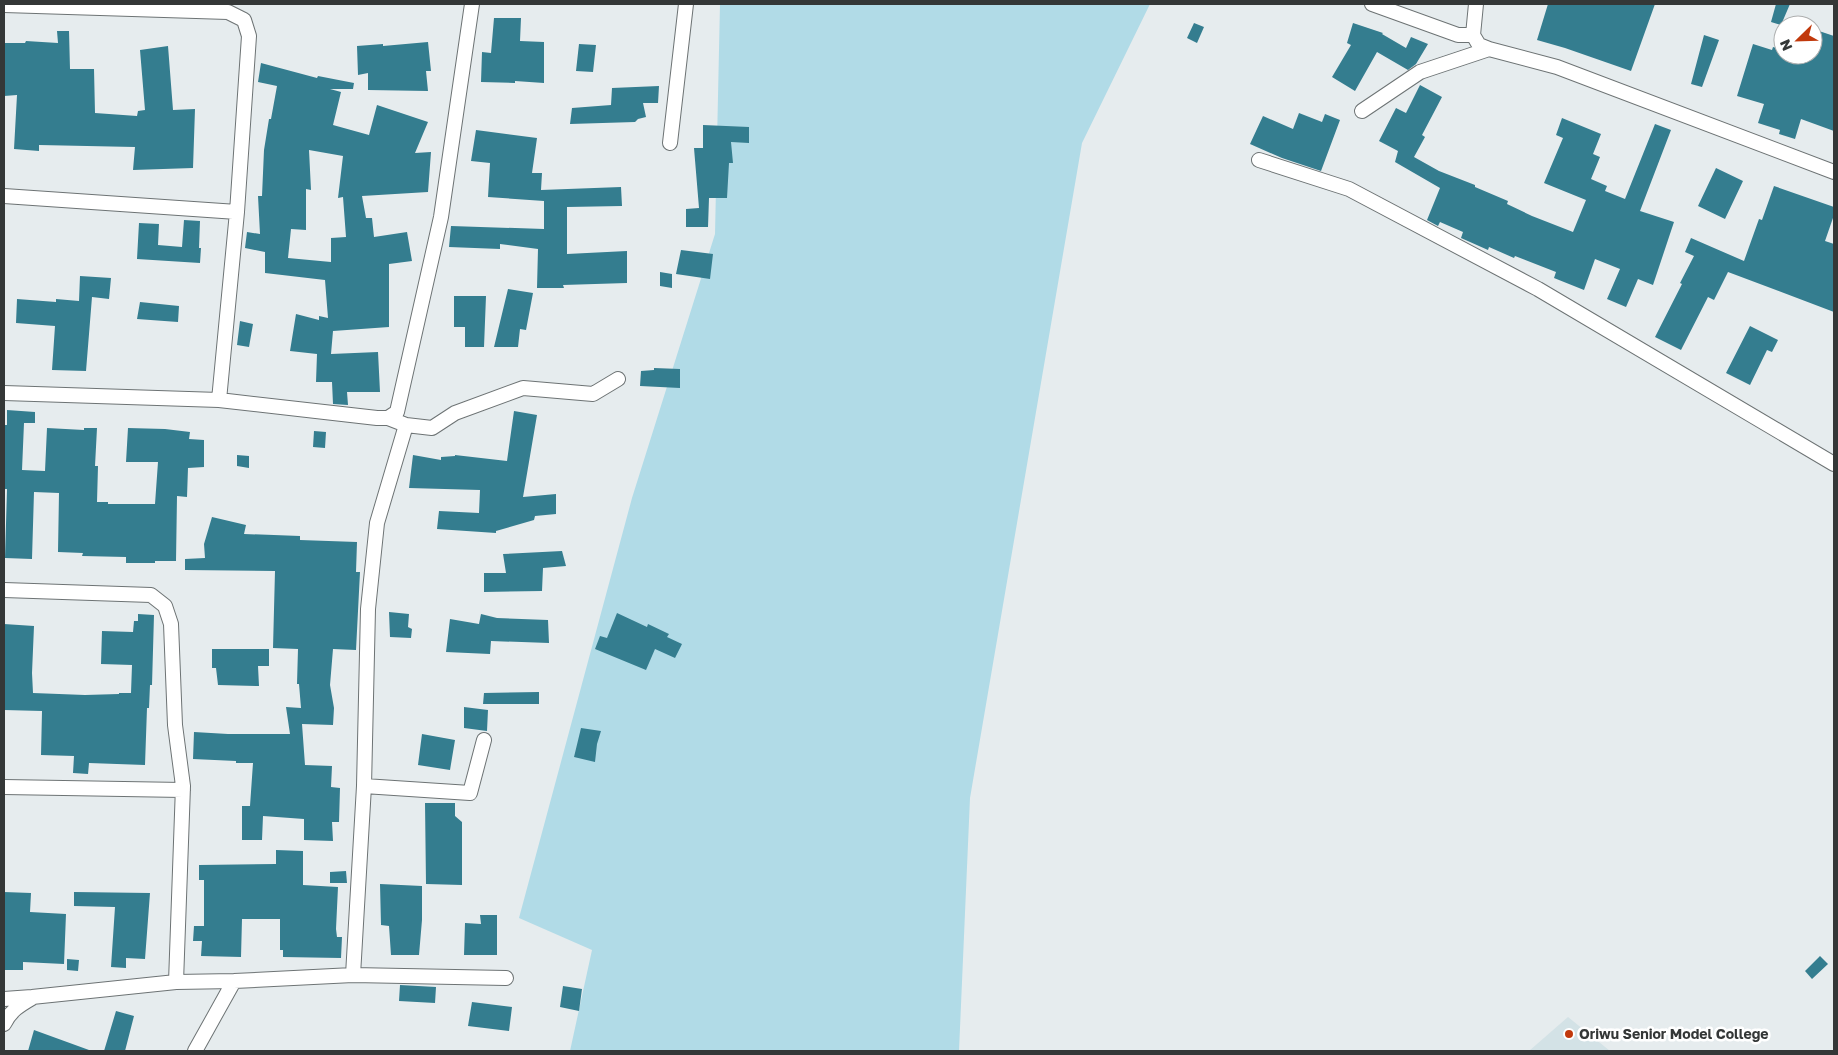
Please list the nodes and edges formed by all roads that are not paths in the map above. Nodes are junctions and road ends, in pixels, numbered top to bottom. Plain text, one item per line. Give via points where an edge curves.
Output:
1 (472, 4) edge
2 (686, 4) edge
3 (1372, 4) edge
4 (1476, 4) edge
5 (4, 5) edge
6 (1473, 35) junction
7 (1489, 49) junction
8 (1362, 111) dead end
9 (670, 143) dead end
10 (1260, 160) dead end
11 (1834, 172) edge
12 (4, 196) edge
13 (237, 212) junction
14 (618, 380) dead end
15 (4, 393) edge
16 (219, 400) junction
17 (388, 418) junction
18 (406, 425) junction
19 (1834, 464) edge
20 (4, 590) edge
21 (484, 740) dead end
22 (364, 786) junction
23 (4, 787) edge
24 (183, 790) junction
25 (353, 975) junction
26 (506, 978) dead end
27 (234, 981) junction
28 (176, 982) junction
29 (32, 997) junction
30 (4, 998) edge
31 (4, 1024) edge
32 (195, 1051) edge

1 - 17 street via 441,217 397,412
2 - 9 street
3 - 6 street via 1458,34
4 - 6 street
5 - 13 street via 228,12 244,20 249,36
6 - 7 street via 1479,45
7 - 8 street via 1420,72
7 - 11 street via 1557,67
10 - 19 street via 1349,189 1538,289
12 - 13 street
13 - 16 street
14 - 18 street via 593,394 523,388 455,413 432,428
15 - 16 street
16 - 17 street
17 - 18 street
18 - 22 street via 377,523 368,609
20 - 24 street via 151,595 165,606 171,624
21 - 22 street via 470,793
22 - 25 street
23 - 24 street
24 - 28 street
25 - 26 street
25 - 27 street
27 - 28 street
27 - 32 street
28 - 29 street
29 - 30 street
29 - 31 street via 17,1007

